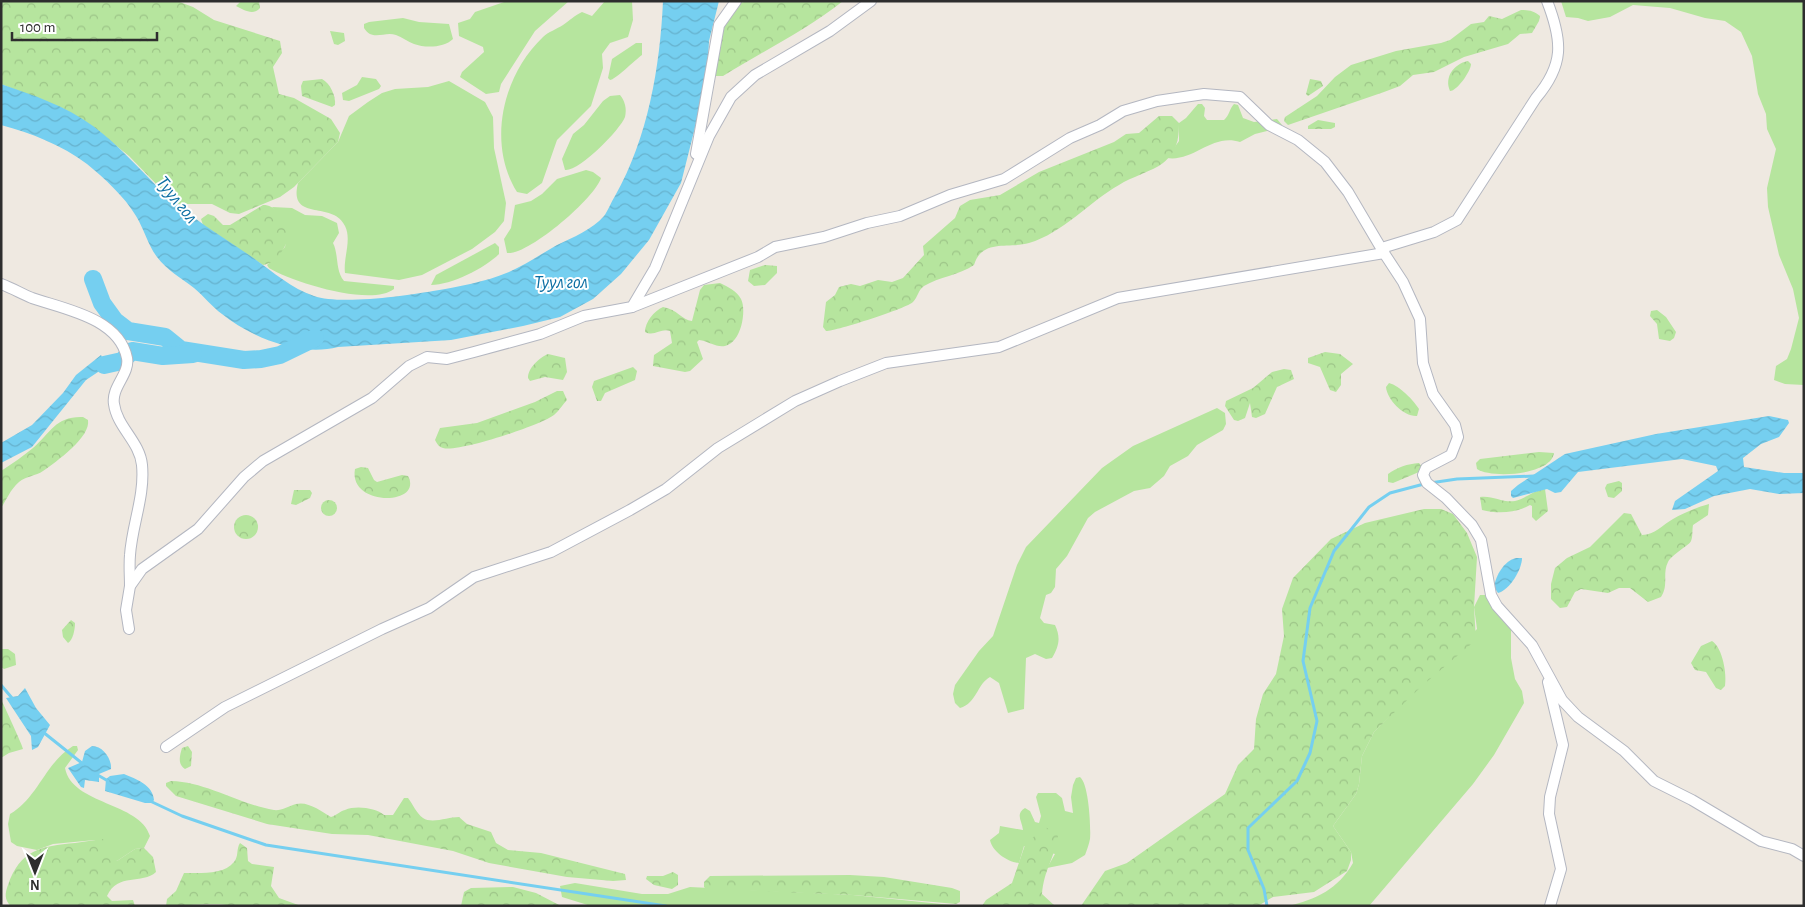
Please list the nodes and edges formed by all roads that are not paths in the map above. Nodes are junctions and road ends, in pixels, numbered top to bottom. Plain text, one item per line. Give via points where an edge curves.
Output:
1 (736, 1) edge
2 (871, 1) edge
3 (1547, 1) edge
4 (692, 173) junction
5 (1384, 253) junction
6 (1, 284) edge
7 (632, 307) junction
8 (130, 586) junction
9 (129, 629) dead end
10 (1546, 669) junction
11 (166, 747) dead end
12 (1804, 856) edge
13 (1550, 906) edge

1 - 4 street via 719,24
2 - 4 street via 830,31 755,75 731,97
3 - 5 street via 1558,44 1557,67 1550,81 1457,220 1434,232 1385,247
4 - 7 street via 655,268
5 - 7 street via 1348,192 1325,162 1298,140 1269,125 1240,98 1204,94 1157,101 1124,111 1070,138 1004,179 950,195 900,216 775,247 758,257
5 - 10 street via 1403,282 1420,319 1423,363 1433,394 1455,425 1458,438 1451,456 1426,468 1423,475 1427,483 1472,524 1481,540 1491,595 1532,644
5 - 11 street via 1118,298 998,347 886,363 840,381 796,401 718,448 666,489 630,510 551,552 474,577 429,608 224,707
6 - 8 street via 102,325 119,339 127,357 127,368 113,402 118,422 135,444 142,464 141,491 130,555
7 - 8 street via 584,316 540,334 448,359 427,357 409,366 372,398 262,461 198,529 142,569
8 - 9 street via 126,610
10 - 12 street via 1562,700 1598,733 1624,751 1654,781 1761,841 1792,849
10 - 13 street via 1563,745 1550,797 1549,814 1560,869

